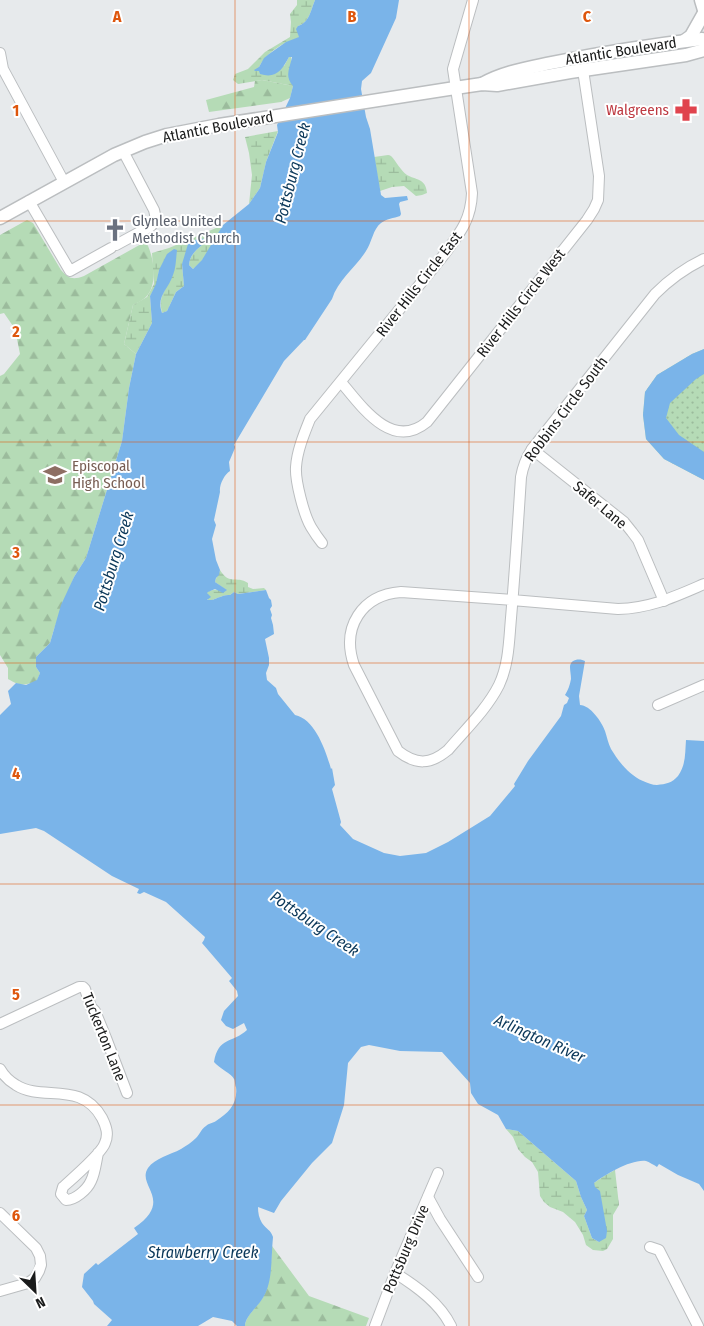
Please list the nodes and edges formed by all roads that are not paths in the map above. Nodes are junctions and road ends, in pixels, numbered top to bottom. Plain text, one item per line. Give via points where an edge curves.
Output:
1 (473, 0) edge
2 (701, 0) edge
3 (704, 12) edge
4 (704, 40) edge
5 (684, 41) junction
6 (704, 50) edge
7 (0, 53) edge
8 (2, 70) edge
9 (583, 70) junction
10 (482, 84) junction
11 (455, 88) junction
12 (123, 151) junction
13 (64, 182) junction
14 (29, 201) junction
15 (1, 215) edge
16 (704, 259) edge
17 (341, 382) junction
18 (532, 449) junction
19 (322, 543) dead end
20 (704, 584) edge
21 (512, 600) junction
22 (664, 601) junction
23 (704, 685) edge
24 (658, 705) dead end
25 (0, 1024) edge
26 (0, 1069) edge
27 (126, 1093) dead end
28 (98, 1153) dead end
29 (438, 1173) dead end
30 (428, 1197) junction
31 (0, 1213) edge
32 (650, 1247) dead end
33 (395, 1273) junction
34 (478, 1276) dead end
35 (0, 1291) edge
36 (375, 1326) edge
37 (451, 1326) edge
38 (698, 1326) edge

1 - 11 street, River Hills Circle East via 453,69
2 - 3 main road
3 - 5 main road via 691,36
4 - 5 main road, Atlantic Boulevard
5 - 10 main road, Atlantic Boulevard via 529,68 494,77
6 - 9 main road, Atlantic Boulevard
7 - 8 street
8 - 13 street
9 - 10 main road, Atlantic Boulevard via 497,85
9 - 17 street, River Hills Circle West via 599,176 598,200 587,220 421,427 408,432 385,427 365,411
10 - 11 main road, Atlantic Boulevard
11 - 12 main road, Atlantic Boulevard via 219,125 167,136
11 - 17 street, River Hills Circle East via 472,193 468,218 443,256
12 - 13 main road, Atlantic Boulevard
12 - 14 street via 154,210 154,222 70,271
13 - 14 main road, Atlantic Boulevard
14 - 15 main road, Atlantic Boulevard
16 - 18 street, Robbins Circle South via 668,281 655,294
17 - 19 street, River Hills Circle East via 310,419 296,467 307,518
18 - 21 street, Robbins Circle South via 523,465 521,477
18 - 22 street, Safer Lane via 624,522 638,540
20 - 22 street
21 - 21 street via 507,660 499,686 441,756 433,760 411,760 398,751 352,660 350,644 356,619 370,602 391,593
21 - 22 street via 618,609
23 - 24 street
25 - 27 street, Tuckerton Lane via 83,986
26 - 28 street via 17,1086 31,1091 70,1095 93,1105 105,1124 107,1134 105,1145
29 - 30 street, Pottsburg Drive
30 - 33 street, Pottsburg Drive
30 - 34 street
31 - 35 street via 36,1248 41,1265 28,1283
32 - 38 street via 659,1250
33 - 36 street, Pottsburg Drive
33 - 37 street via 432,1301

